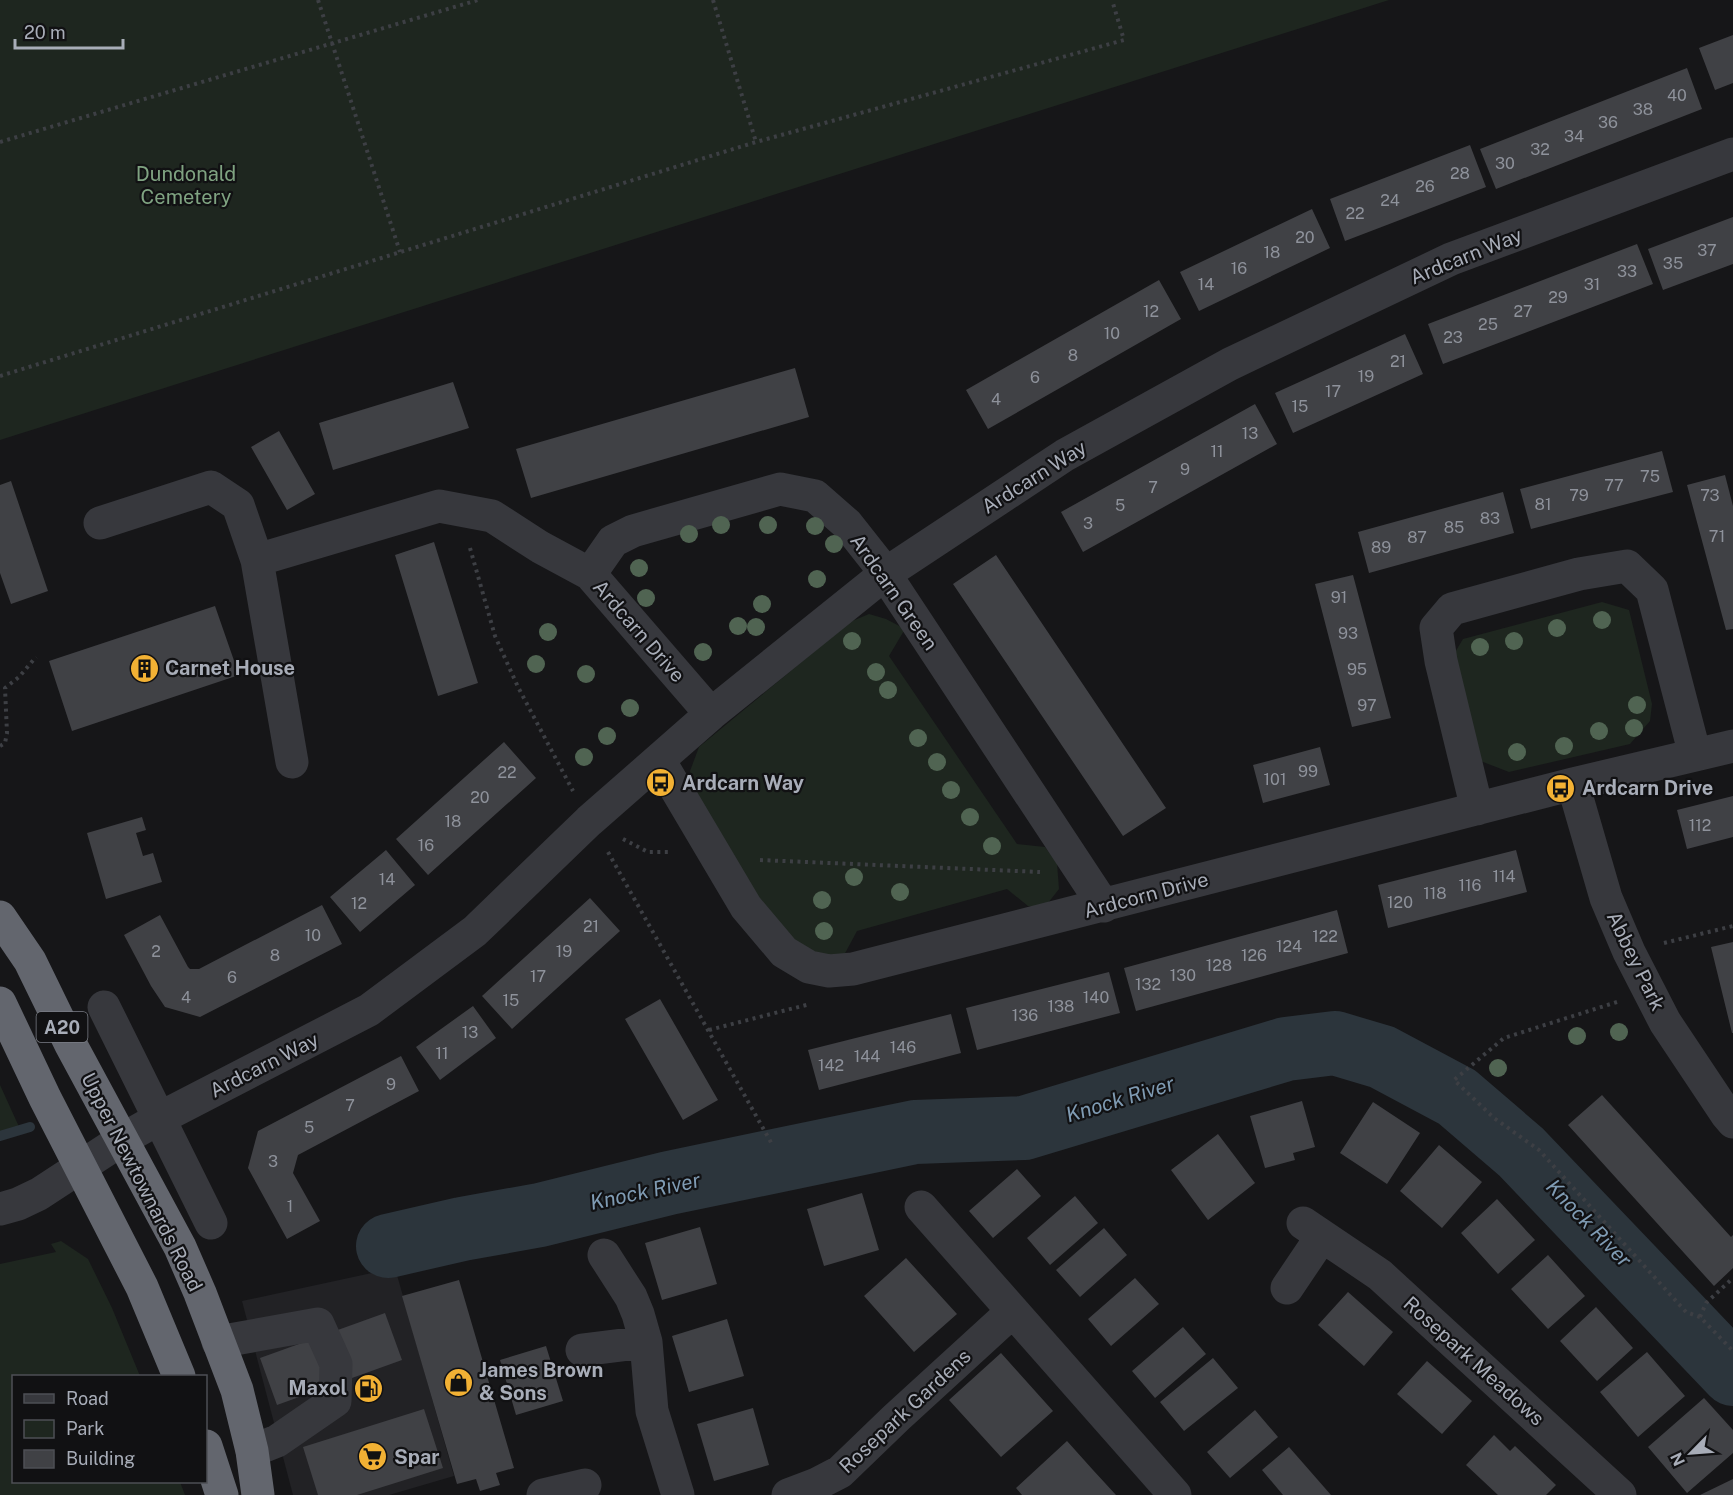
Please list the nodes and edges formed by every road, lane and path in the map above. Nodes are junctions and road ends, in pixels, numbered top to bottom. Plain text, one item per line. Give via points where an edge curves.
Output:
1 (318, 0) edge
2 (478, 0) edge
3 (713, 0) edge
4 (1112, 0) edge
5 (332, 44) junction
6 (0, 142) edge
7 (756, 142) junction
8 (1733, 154) edge
9 (400, 252) junction
10 (0, 376) edge
11 (459, 509) junction
12 (100, 523) dead end
13 (257, 560) junction
14 (590, 574) junction
15 (885, 574) junction
16 (36, 657) dead end
17 (711, 714) junction
18 (0, 746) edge
19 (1733, 746) edge
20 (1695, 755) junction
21 (659, 760) junction
22 (292, 762) dead end
23 (1573, 784) junction
24 (1477, 809) junction
25 (589, 821) junction
26 (714, 854) junction
27 (1049, 873) dead end
28 (1104, 906) junction
29 (0, 917) edge
30 (1733, 926) edge
31 (1629, 952) junction
32 (1649, 992) junction
33 (814, 1003) dead end
34 (0, 1004) edge
35 (104, 1007) dead end
36 (709, 1030) junction
37 (1731, 1116) edge
38 (160, 1118) junction
39 (123, 1139) junction
40 (773, 1146) dead end
41 (80, 1167) junction
42 (921, 1207) dead end
43 (0, 1209) edge
44 (211, 1223) dead end
45 (604, 1255) dead end
46 (1733, 1278) edge
47 (1287, 1288) dead end
48 (1012, 1312) junction
49 (1700, 1317) junction
50 (219, 1342) junction
51 (646, 1342) junction
52 (582, 1350) dead end
53 (1733, 1352) edge
54 (178, 1375) edge
55 (207, 1449) edge
56 (252, 1451) junction
57 (585, 1485) dead end
58 (222, 1495) edge
59 (258, 1495) edge
60 (543, 1495) edge
61 (678, 1495) edge
62 (788, 1495) edge
63 (1175, 1495) edge
64 (1620, 1495) edge

1 - 5 path
2 - 5 path
3 - 7 path
4 - 7 path via 1124,40
5 - 6 path
5 - 9 path
7 - 9 path
8 - 15 street, Ardcarn Way via 1451,259 1230,364 1065,455
9 - 10 path
11 - 13 street, Ardcarn Drive via 439,506
11 - 14 street, Ardcarn Drive via 492,516
11 - 25 path via 495,636
12 - 13 street via 211,487 238,505
13 - 22 street
14 - 15 street, Ardcarn Green via 613,541 633,531 780,489 814,496 847,524
14 - 17 street, Ardcarn Drive
15 - 17 street, Ardcarn Way
15 - 28 street, Ardcarn Green
16 - 18 path via 5,688 7,734
17 - 21 street, Ardcarn Way
19 - 20 street, Ardcorn Drive
20 - 23 street, Ardcorn Drive
20 - 24 street via 1652,590 1627,566 1579,574 1452,609 1436,628
21 - 25 street, Ardcarn Way
21 - 26 street, Ardcorn Drive
23 - 24 street, Ardcorn Drive
23 - 31 street, Abbey Park via 1606,898
24 - 28 street, Ardcorn Drive
25 - 26 path via 648,852
25 - 36 path
25 - 38 street, Ardcarn Way via 475,931 369,1011
26 - 27 path via 762,861
26 - 28 street, Ardcorn Drive via 746,907 784,952 809,967 829,971 853,969
29 - 39 highway, Upper Newtownards Road / A20 via 30,961
30 - 31 path
31 - 32 street, Abbey Park
32 - 37 street, Abbey Park via 1665,1022
32 - 49 path via 1504,1038 1454,1080 1494,1118 1539,1150 1686,1312
33 - 36 path
34 - 41 highway, A20
35 - 38 street
36 - 40 path
38 - 39 street, Ardcarn Way
38 - 44 street
39 - 41 street, Ardcarn Way
39 - 50 highway, Upper Newtownards Road / A20 via 179,1245
41 - 43 street, Ardcarn Way via 39,1194
41 - 54 highway, A20 via 142,1287
42 - 48 street
45 - 51 street via 631,1297
46 - 49 path via 1706,1303
47 - 64 street, Rosepark Meadows via 1312,1230 1380,1275
48 - 62 street, Rosepark Gardens via 840,1472
48 - 63 street
49 - 53 path
50 - 56 highway, Upper Newtownards Road / A20 via 237,1390
50 - 56 street via 318,1324 336,1364 335,1401 277,1441
51 - 52 street
51 - 61 street via 652,1411
55 - 58 highway
56 - 59 highway, Upper Newtownards Road / A20
57 - 60 street

